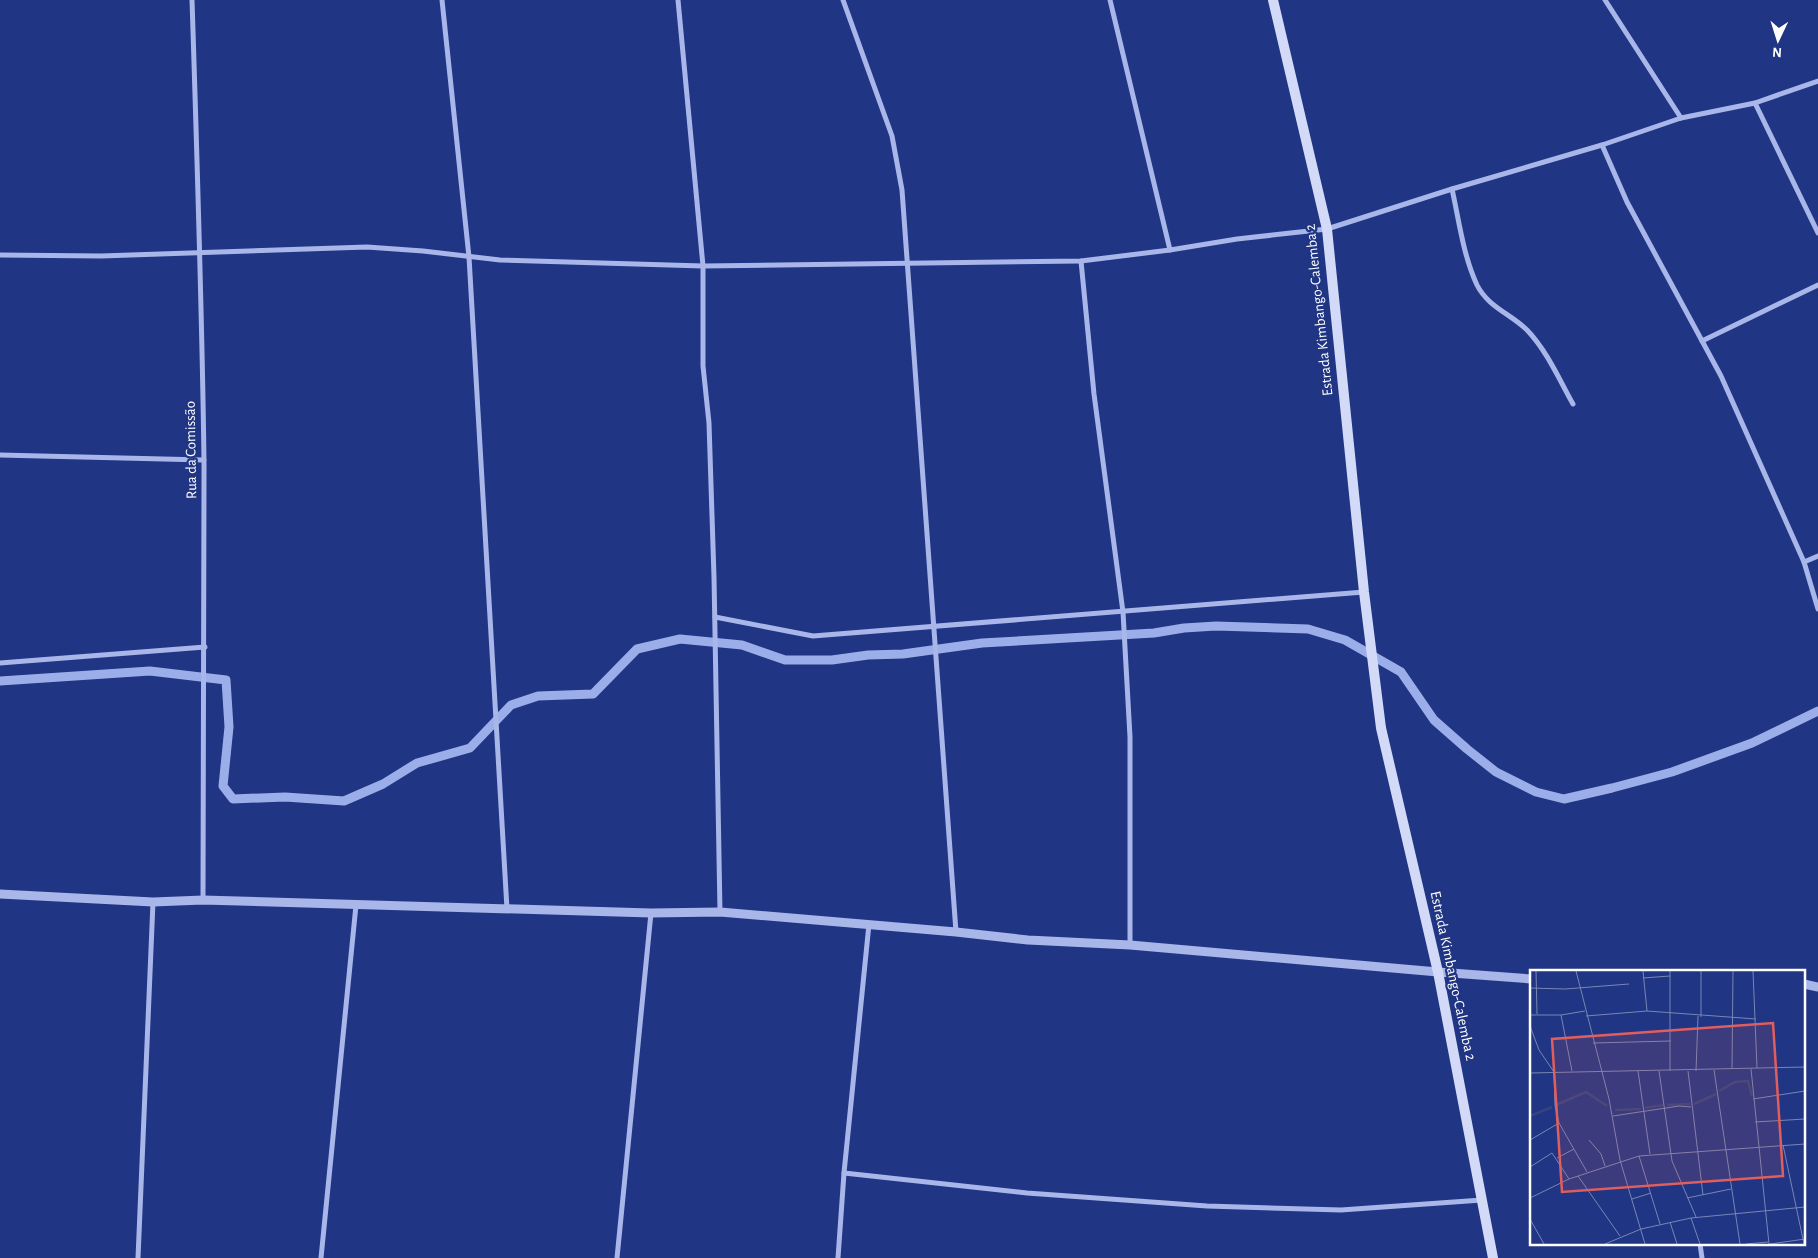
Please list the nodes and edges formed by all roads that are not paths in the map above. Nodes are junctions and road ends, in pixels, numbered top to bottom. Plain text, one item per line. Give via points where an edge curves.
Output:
1 (192, 0) edge
2 (442, 0) edge
3 (678, 0) edge
4 (843, 0) edge
5 (1110, 0) edge
6 (1273, 0) edge
7 (1605, 0) edge
8 (1818, 81) edge
9 (1754, 103) junction
10 (1681, 118) junction
11 (1602, 145) junction
12 (1452, 189) junction
13 (1327, 229) junction
14 (1818, 233) edge
15 (1170, 250) junction
16 (200, 253) junction
17 (0, 255) edge
18 (469, 257) junction
19 (1081, 260) junction
20 (908, 264) junction
21 (703, 266) junction
22 (1818, 285) edge
23 (1702, 340) junction
24 (1573, 404) dead end
25 (0, 456) edge
26 (204, 460) junction
27 (1818, 556) edge
28 (1804, 562) junction
29 (1364, 592) junction
30 (1818, 609) edge
31 (1123, 612) junction
32 (715, 617) junction
33 (934, 626) junction
34 (205, 647) junction
35 (0, 663) edge
36 (0, 894) edge
37 (203, 900) junction
38 (153, 902) junction
39 (356, 905) junction
40 (507, 909) junction
41 (720, 912) junction
42 (651, 913) junction
43 (869, 924) junction
44 (956, 932) junction
45 (1130, 945) junction
46 (1438, 972) junction
47 (1530, 979) edge
48 (844, 1173) junction
49 (1483, 1200) junction
50 (138, 1258) edge
51 (321, 1258) edge
52 (617, 1258) edge
53 (838, 1258) edge
54 (1493, 1258) edge

1 - 16 street, Rua da Comissão
2 - 18 street
3 - 21 street
4 - 20 street via 892,136 902,190
5 - 15 street
6 - 13 main road, Estrada Kimbango-Calemba 2
7 - 10 street
8 - 9 street
9 - 10 street
9 - 14 street
10 - 11 street
11 - 12 street
11 - 23 street via 1627,202
12 - 13 street
12 - 24 street via 1477,285 1486,299 1525,328 1540,344
13 - 15 street
13 - 29 main road, Estrada Kimbango-Calemba 2
15 - 19 street
16 - 17 street
16 - 18 street via 367,247
16 - 26 street, Rua da Comissão
18 - 21 street
18 - 40 street
19 - 20 street
19 - 31 street via 1094,394
20 - 21 street
20 - 33 street
21 - 32 street via 703,366 709,423
22 - 23 street
23 - 28 street
25 - 26 street
26 - 34 street, Rua da Comissão
27 - 28 street
28 - 30 street
29 - 31 street
29 - 46 main road, Estrada Kimbango-Calemba 2 via 1381,728
31 - 33 street
31 - 45 street via 1130,737
32 - 33 street via 813,636
32 - 41 street
33 - 44 street
34 - 35 street
34 - 37 street, Rua da Comissão
36 - 38 street
37 - 38 street
37 - 39 street
38 - 50 street
39 - 40 street
39 - 51 street
40 - 42 street
41 - 42 street
41 - 43 street
42 - 52 street
43 - 44 street
43 - 48 street
44 - 45 street via 1028,940
45 - 46 street
46 - 47 street
46 - 49 main road, Estrada Kimbango-Calemba 2
48 - 49 street via 1027,1193 1207,1206 1341,1210
48 - 53 street
49 - 54 main road, Estrada Kimbango-Calemba 2

